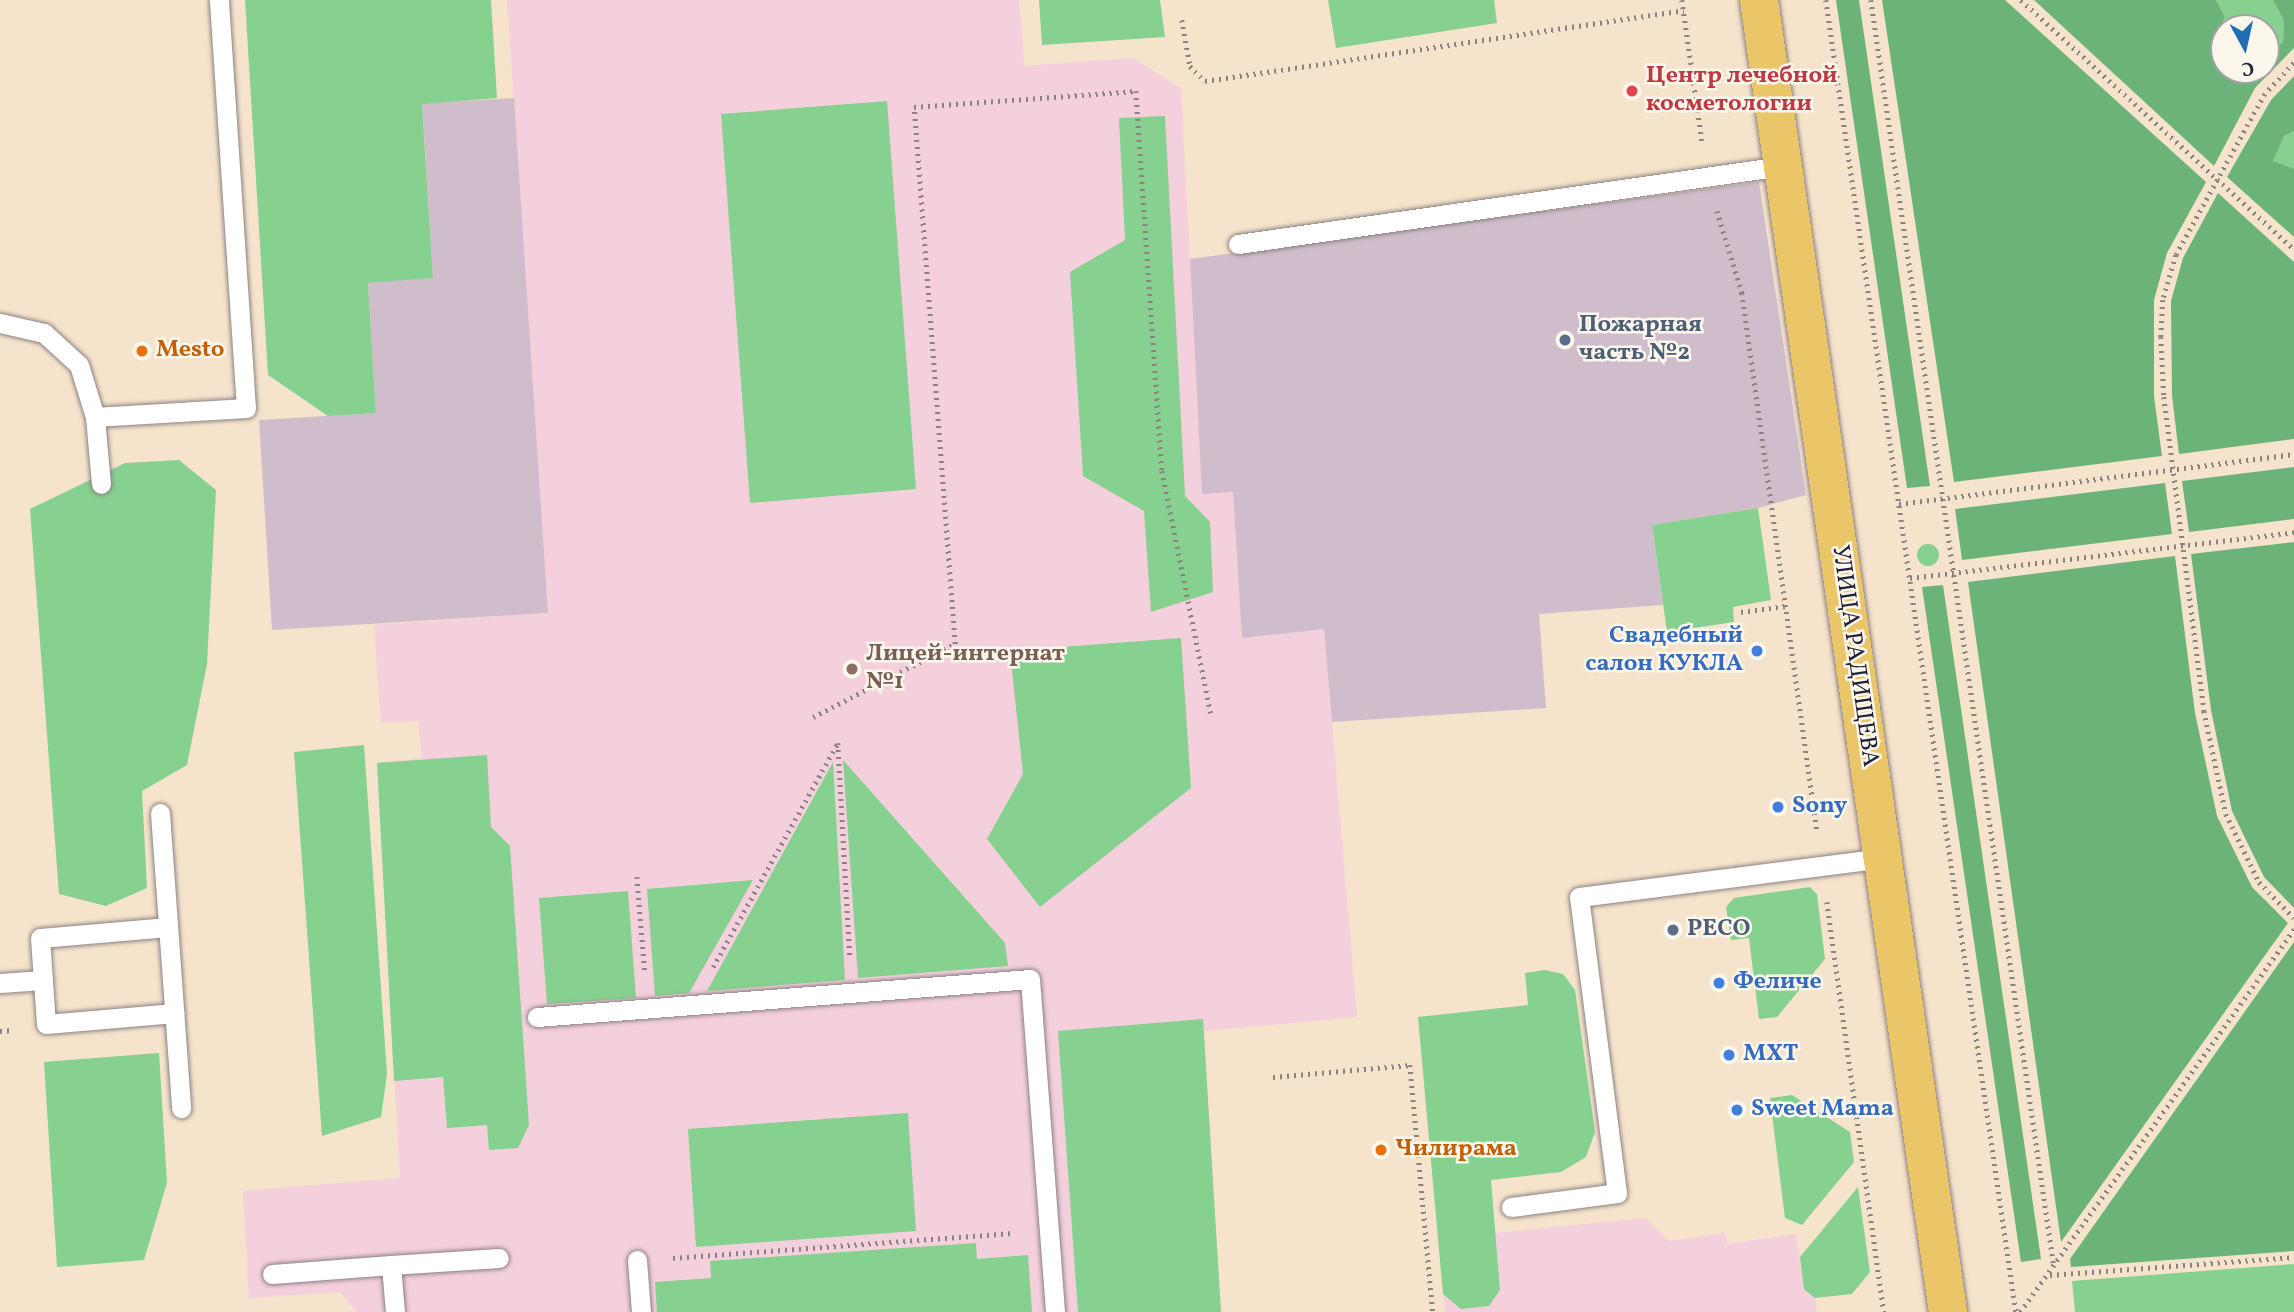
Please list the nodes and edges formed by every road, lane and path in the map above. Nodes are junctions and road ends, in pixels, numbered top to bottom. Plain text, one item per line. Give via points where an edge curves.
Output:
1 (219, 0) edge
2 (1682, 0) edge
3 (1759, 0) edge
4 (1826, 0) edge
5 (1871, 0) edge
6 (2021, 0) edge
7 (1684, 10) junction
8 (1182, 19) dead end
9 (2294, 63) edge
10 (1782, 166) junction
11 (1707, 177) junction
12 (2216, 180) junction
13 (1238, 244) dead end
14 (2294, 249) edge
15 (0, 323) edge
16 (95, 417) junction
17 (2294, 454) edge
18 (2173, 470) junction
19 (101, 484) dead end
20 (1943, 499) junction
21 (1899, 504) junction
22 (2294, 531) edge
23 (2182, 545) junction
24 (1954, 573) junction
25 (1910, 578) junction
26 (1786, 606) junction
27 (1741, 612) dead end
28 (1211, 713) dead end
29 (813, 717) dead end
30 (160, 813) dead end
31 (1882, 858) junction
32 (1822, 866) junction
33 (637, 877) dead end
34 (2294, 918) edge
35 (168, 927) junction
36 (2294, 929) edge
37 (43, 980) junction
38 (0, 983) edge
39 (852, 993) junction
40 (692, 1005) junction
41 (648, 1009) junction
42 (175, 1013) junction
43 (537, 1017) dead end
44 (1273, 1077) dead end
45 (181, 1108) dead end
46 (1511, 1207) dead end
47 (1049, 1230) junction
48 (2294, 1257) edge
49 (499, 1258) dead end
50 (637, 1260) joint
51 (391, 1265) junction
52 (2054, 1267) junction
53 (272, 1273) dead end
54 (2049, 1276) junction
55 (395, 1312) edge
56 (641, 1312) edge
57 (1055, 1312) edge
58 (1433, 1312) edge
59 (1884, 1312) edge
60 (1948, 1312) edge
61 (2018, 1312) edge

1 - 16 lane via 246,408
2 - 7 path
3 - 10 main road, УЛИЦА РАДИЩЕВА
4 - 21 path
5 - 20 path
6 - 12 path
7 - 8 path via 1205,82 1190,66
7 - 11 path
9 - 12 path via 2264,94
10 - 11 lane
10 - 31 main road, УЛИЦА РАДИЩЕВА
11 - 13 lane
11 - 26 path via 1742,293
12 - 14 path
12 - 18 path via 2176,256 2163,300 2164,397
15 - 16 lane via 44,333 79,365
16 - 19 lane
17 - 18 path
18 - 20 path
18 - 23 path
20 - 21 path
20 - 24 path
21 - 25 path
22 - 23 path
23 - 24 path
23 - 34 path via 2204,711 2226,814 2259,882
24 - 25 path
24 - 52 path
25 - 61 path
26 - 27 path
26 - 32 path
28 - 29 path via 1162,471 1136,91 914,107 954,644
30 - 35 lane
31 - 32 lane
31 - 60 main road, УЛИЦА РАДИЩЕВА
32 - 46 lane via 1579,897 1618,1193
32 - 59 path
33 - 41 path
35 - 37 lane via 40,938
35 - 42 lane
36 - 52 path
37 - 38 lane
37 - 42 lane via 46,1024
39 - 40 lane
39 - 40 path via 838,742
39 - 47 lane via 1030,979
40 - 41 lane
41 - 43 lane
42 - 45 lane
44 - 58 path via 1410,1065
47 - 50 path
47 - 57 lane
48 - 54 path
49 - 51 lane
50 - 56 lane
51 - 53 lane
51 - 55 lane
52 - 54 path
54 - 61 path

